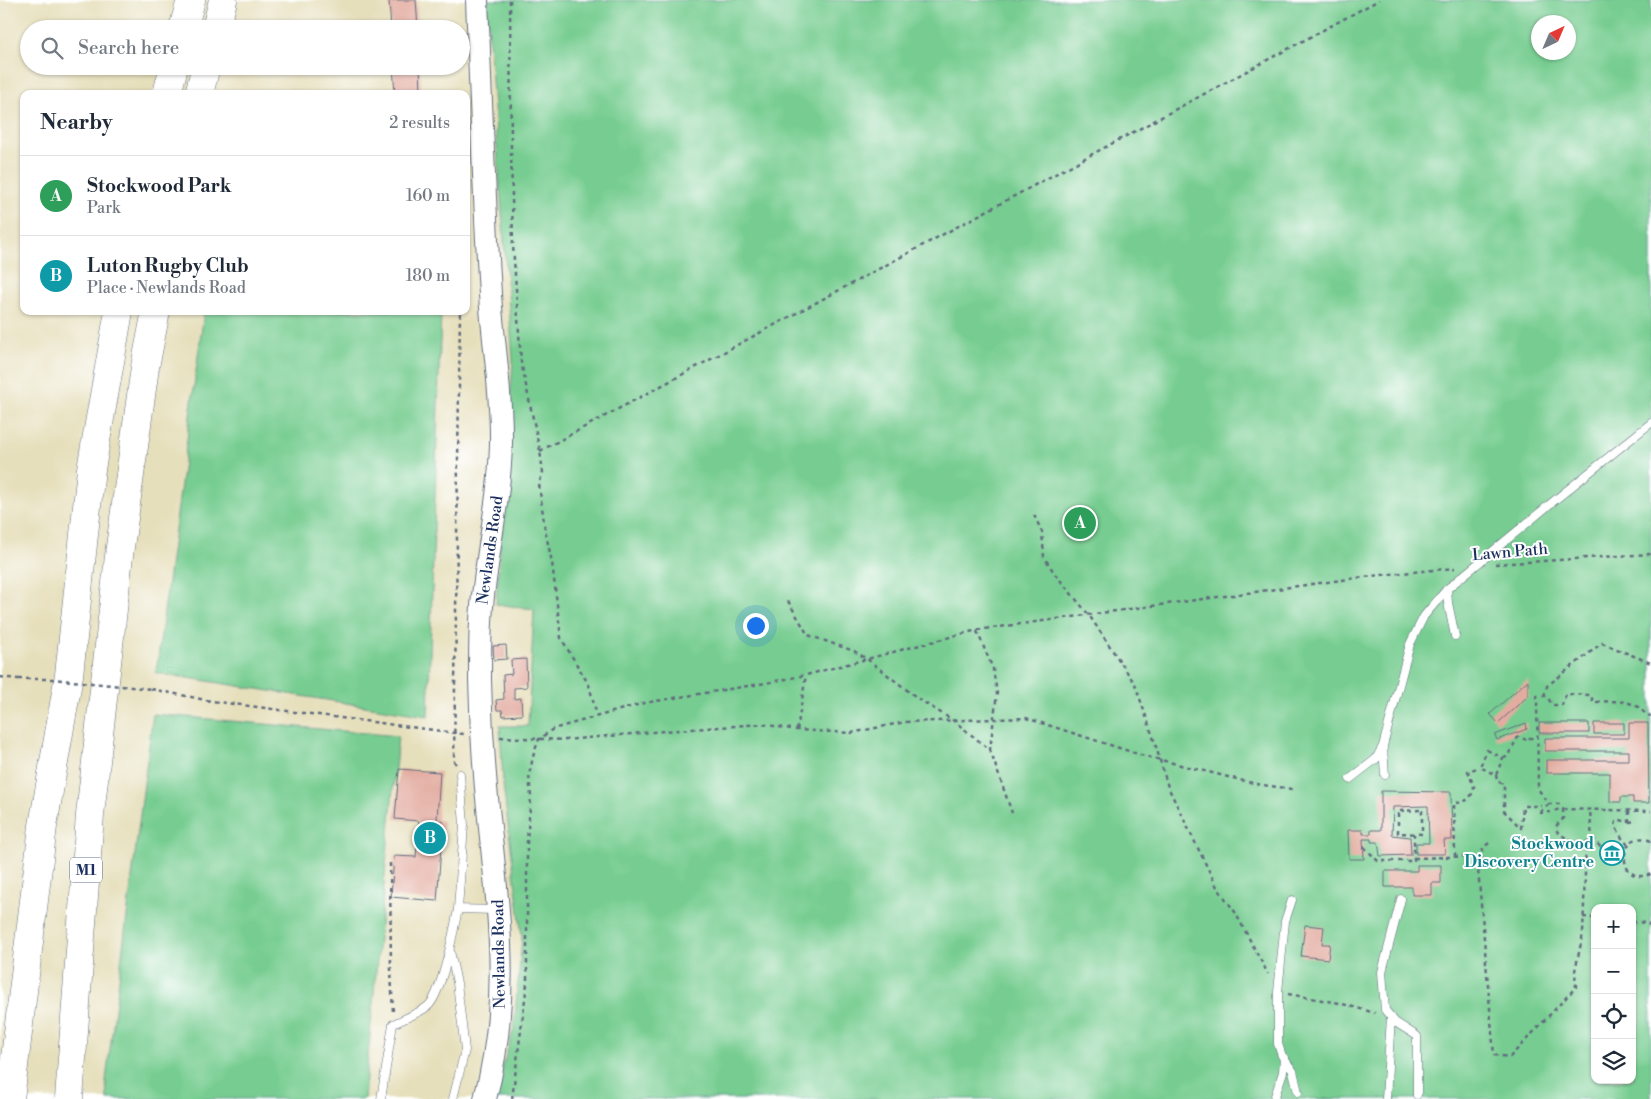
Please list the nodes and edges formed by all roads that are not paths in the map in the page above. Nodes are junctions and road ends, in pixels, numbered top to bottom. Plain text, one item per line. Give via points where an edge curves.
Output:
1 (191, 0) edge
2 (223, 0) edge
3 (477, 0) edge
4 (186, 20) edge
5 (218, 20) edge
6 (172, 75) edge
7 (204, 75) edge
8 (168, 90) edge
9 (200, 90) edge
10 (118, 315) edge
11 (155, 315) edge
12 (1651, 423) edge
13 (1447, 589) junction
14 (1455, 636) dead end
15 (61, 727) junction
16 (1383, 746) junction
17 (460, 774) road end
18 (1385, 775) dead end
19 (1350, 779) dead end
20 (1401, 899) dead end
21 (1292, 900) dead end
22 (458, 909) junction
23 (499, 911) junction
24 (450, 949) junction
25 (1391, 1017) junction
26 (1284, 1058) junction
27 (1298, 1092) dead end
28 (1417, 1096) dead end
29 (10, 1099) edge
30 (24, 1099) edge
31 (69, 1099) edge
32 (381, 1099) edge
33 (453, 1099) edge
34 (485, 1099) edge
35 (1274, 1099) edge
36 (1386, 1099) edge

1 - 4 highway
2 - 5 highway
3 - 23 main road, Newlands Road via 490,298 501,441 499,490 480,631 482,736
6 - 8 highway
7 - 9 highway
10 - 15 highway, M1 via 91,469
11 - 31 highway, M1 via 120,547 91,806
12 - 13 lane
13 - 14 lane
13 - 16 lane via 1424,616 1410,644
15 - 29 highway via 43,826
15 - 30 highway, M1
16 - 18 lane
16 - 19 lane via 1376,759
17 - 22 lane via 464,825
20 - 25 lane via 1382,972 1385,1010
21 - 26 lane via 1285,921 1278,992 1278,1044
22 - 23 lane
22 - 24 lane
23 - 34 main road, Newlands Road via 500,1014
24 - 32 lane via 429,1006 393,1024
24 - 33 lane via 464,1050
25 - 28 lane via 1417,1036
25 - 36 lane
26 - 27 lane
26 - 35 lane

